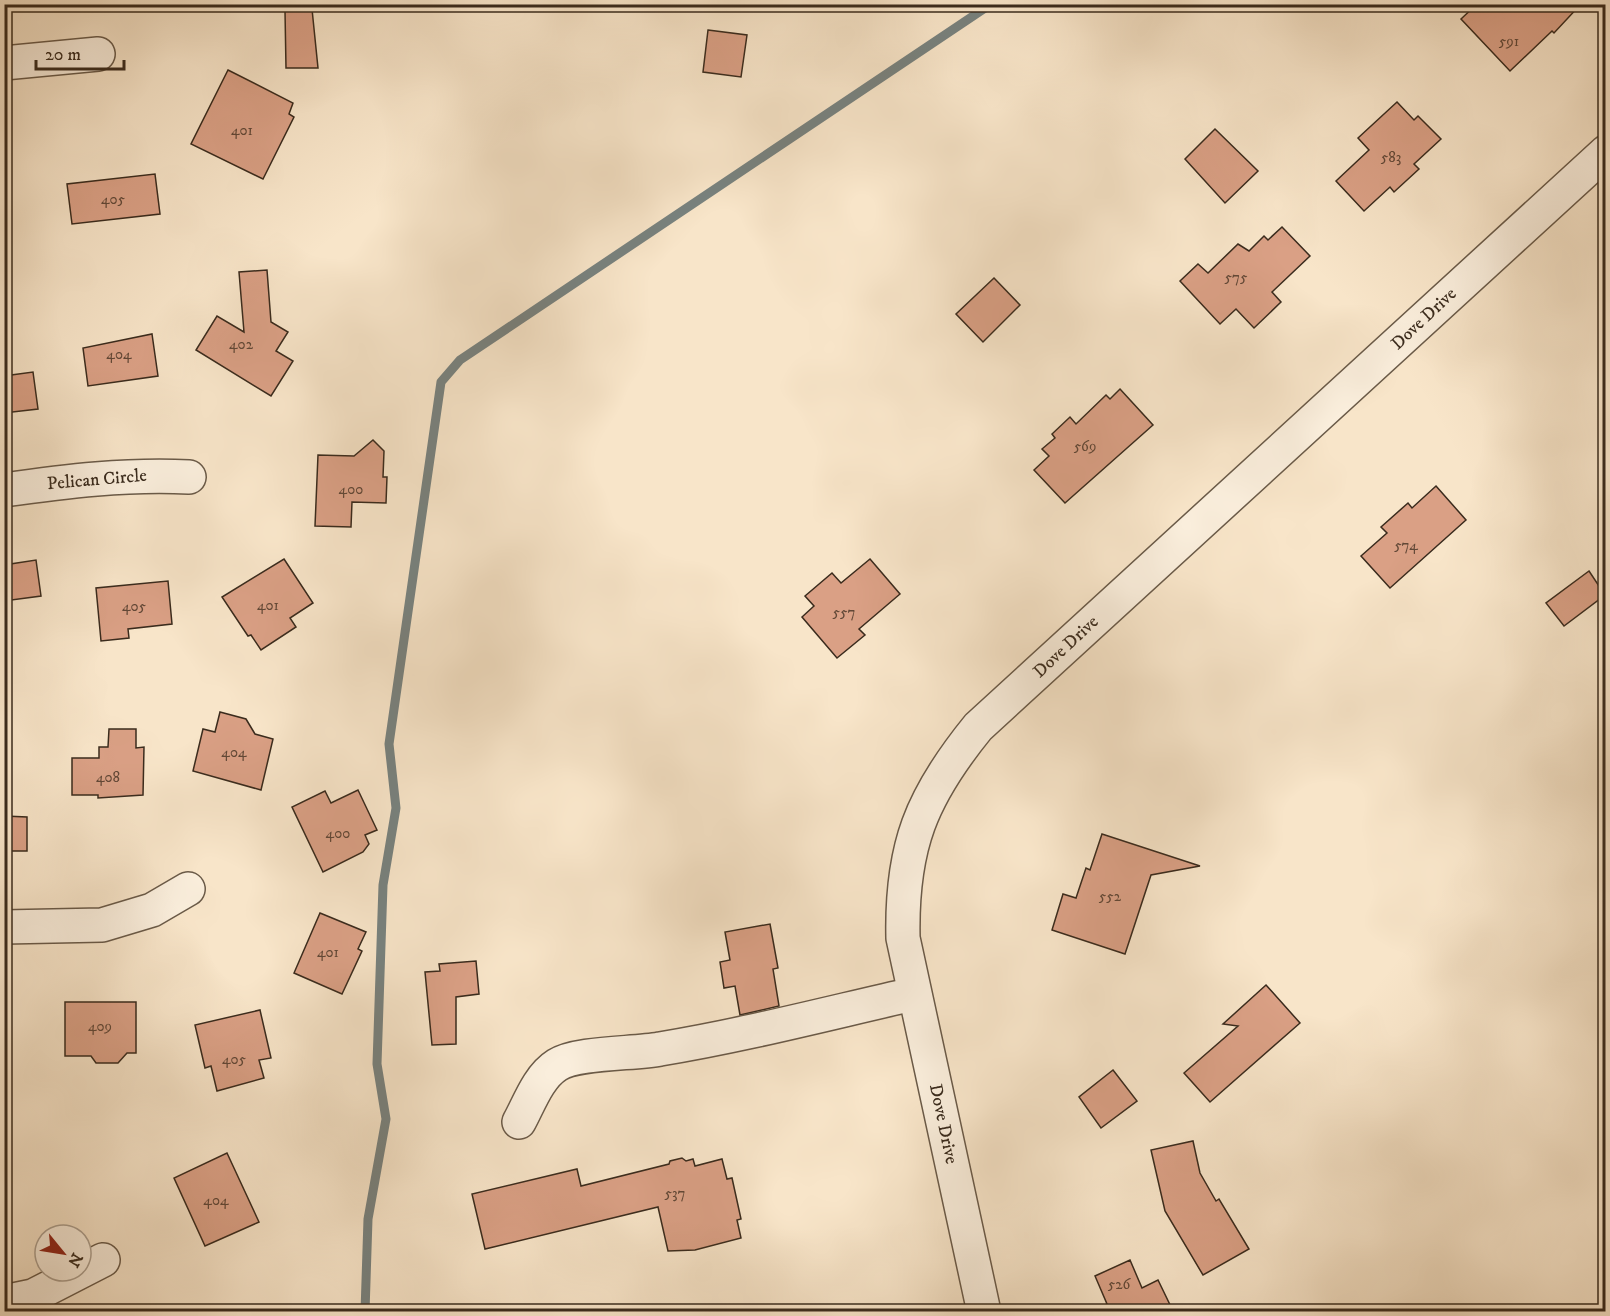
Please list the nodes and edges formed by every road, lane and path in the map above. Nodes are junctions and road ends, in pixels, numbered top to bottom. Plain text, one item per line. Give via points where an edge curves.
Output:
1 (98, 54) dead end
2 (4, 63) edge
3 (1605, 152) edge
4 (189, 477) dead end
5 (4, 490) edge
6 (188, 889) dead end
7 (4, 927) edge
8 (913, 994) junction
9 (519, 1122) dead end
10 (103, 1260) dead end
11 (4, 1302) edge
12 (984, 1311) edge

1 - 2 street
3 - 8 street, Dove Drive via 978,727 947,765 914,833 906,866 903,938
4 - 5 street, Pelican Circle via 93,477
6 - 7 street via 152,910 102,926
8 - 9 street via 736,1036 598,1055 557,1065 542,1079
8 - 12 street, Dove Drive
10 - 11 street via 33,1296

